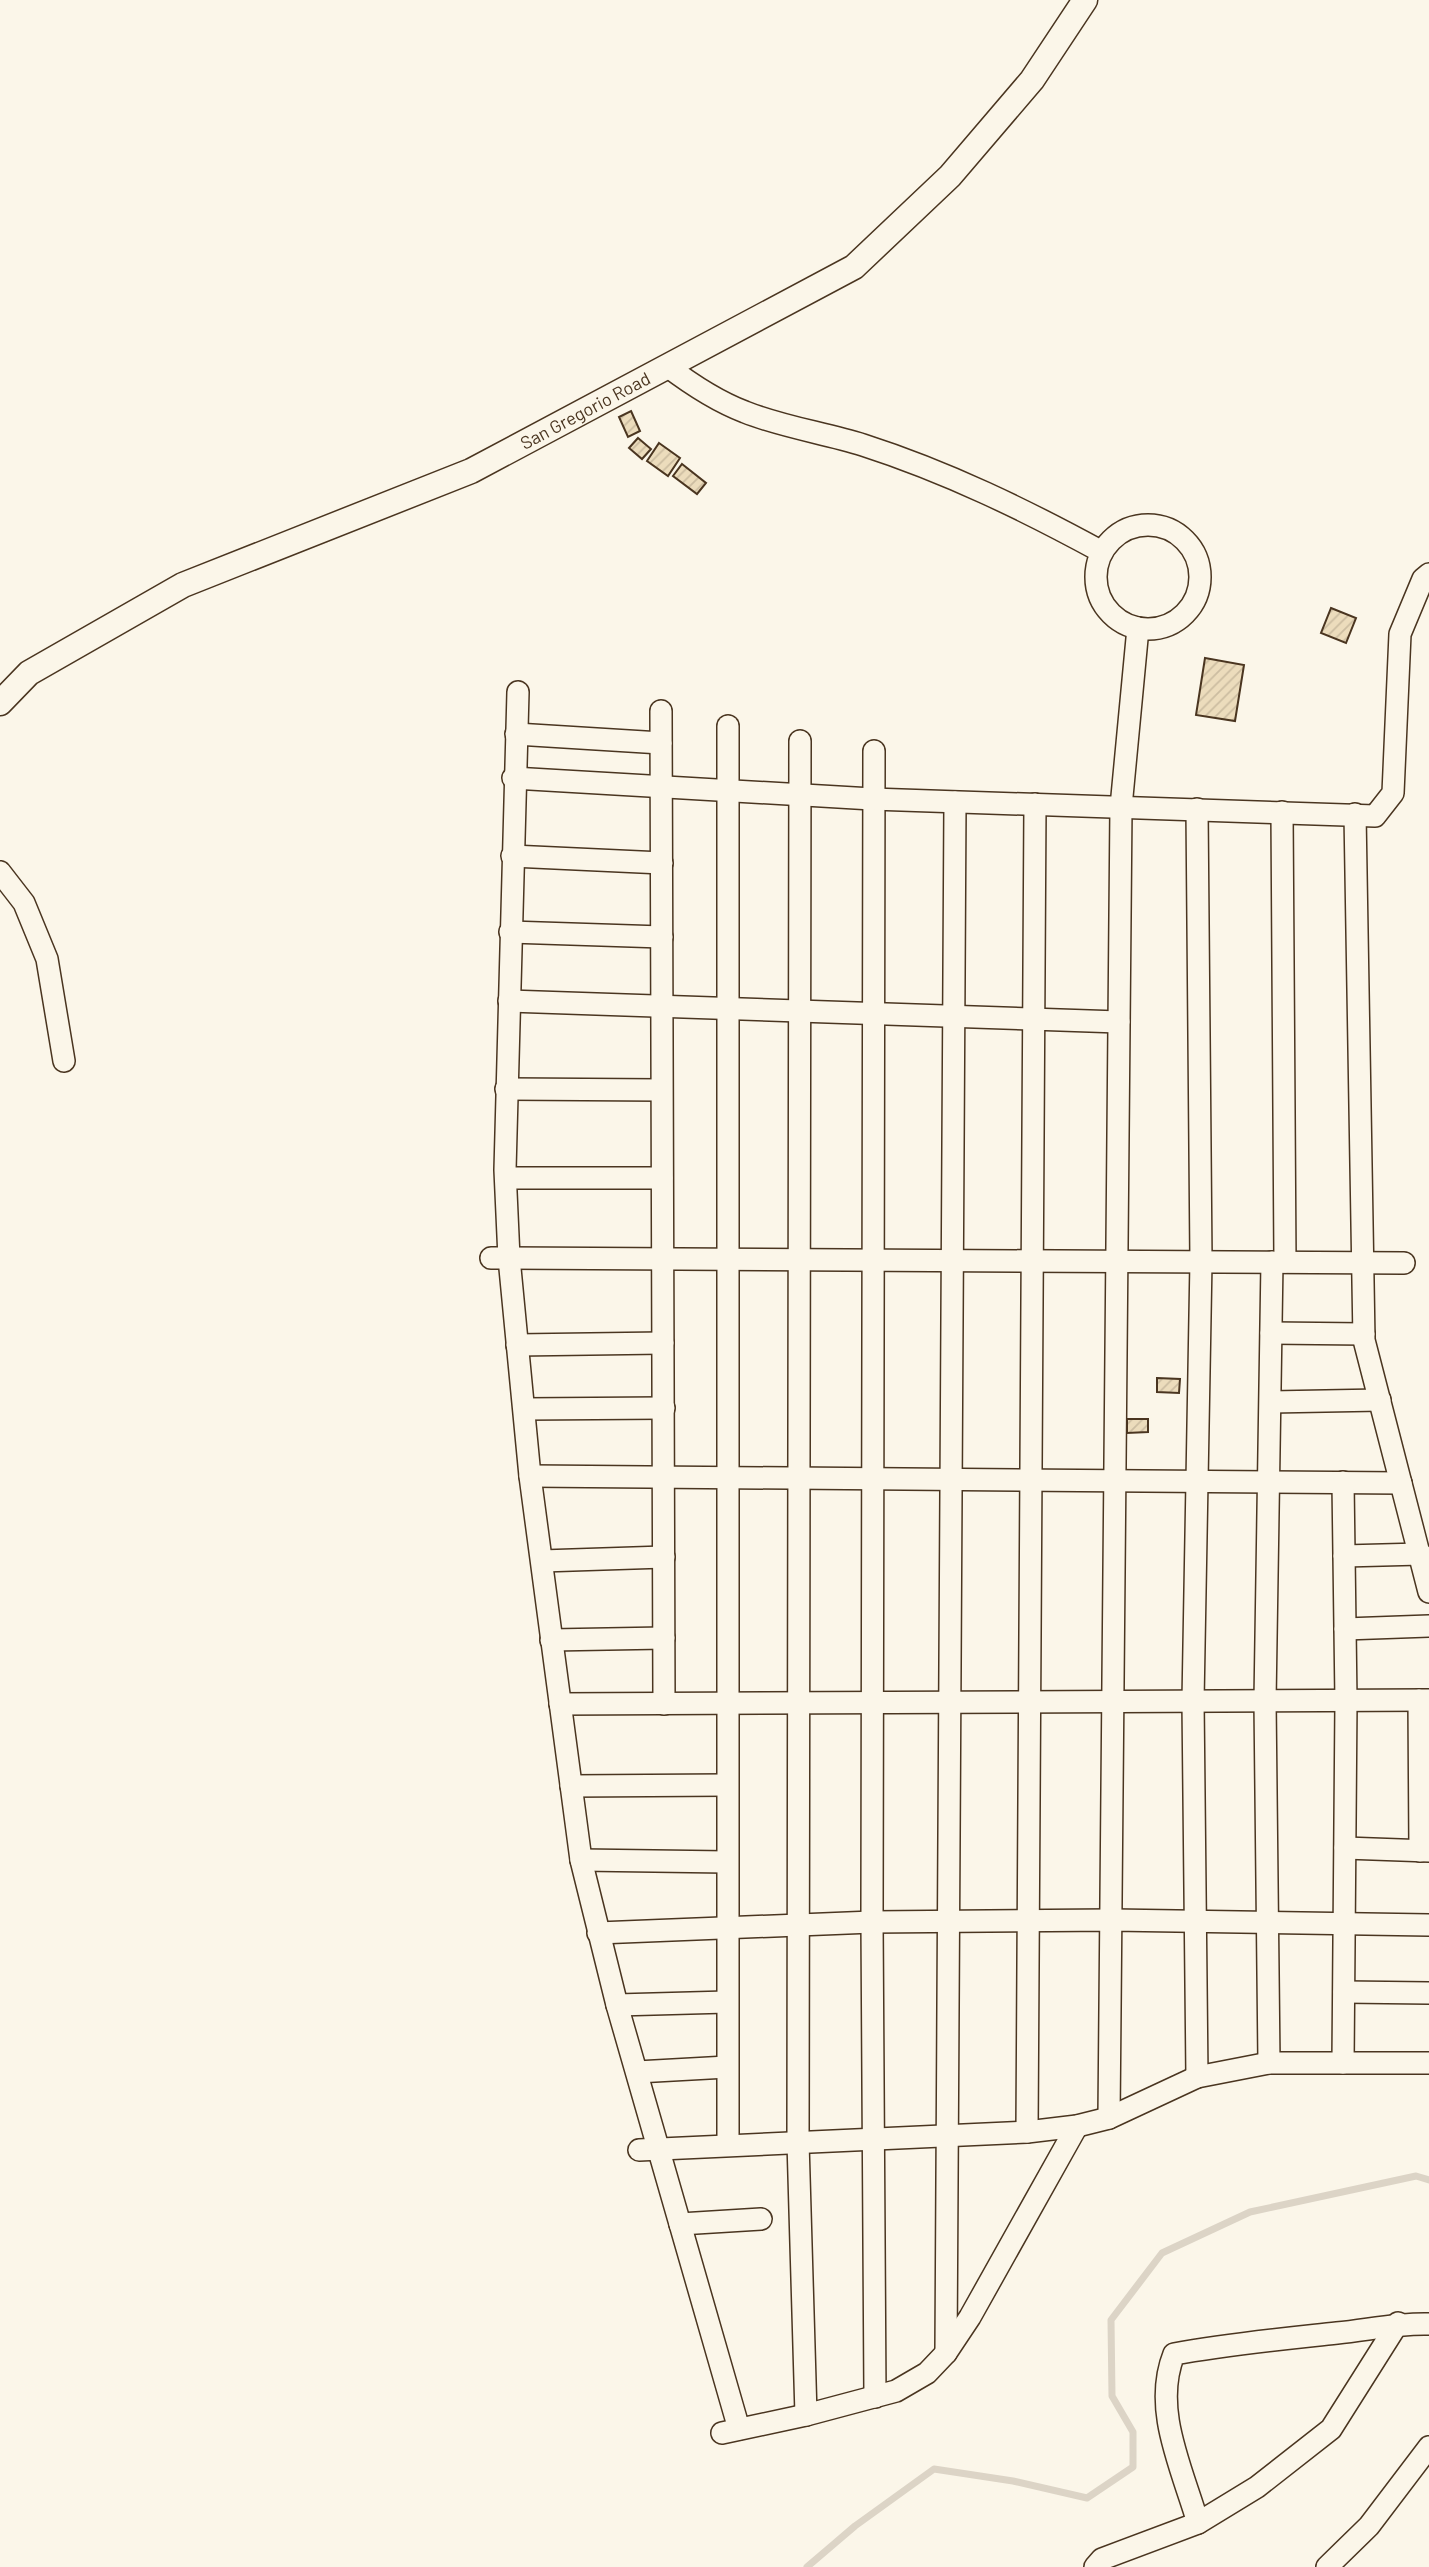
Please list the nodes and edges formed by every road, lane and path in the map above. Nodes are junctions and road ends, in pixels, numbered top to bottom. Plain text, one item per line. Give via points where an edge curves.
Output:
1 (1085, 0) edge
2 (667, 366) junction
3 (1102, 552) junction
4 (1429, 575) edge
5 (1138, 628) junction
6 (518, 692) dead end
7 (0, 703) edge
8 (661, 711) dead end
9 (728, 726) dead end
10 (516, 734) junction
11 (800, 741) dead end
12 (661, 743) junction
13 (874, 751) dead end
14 (513, 778) junction
15 (662, 787) junction
16 (727, 791) junction
17 (798, 795) junction
18 (872, 799) junction
19 (955, 802) junction
20 (1035, 804) junction
21 (1121, 807) junction
22 (1197, 809) junction
23 (1282, 812) junction
24 (1354, 814) junction
25 (512, 856) junction
26 (662, 863) junction
27 (0, 872) edge
28 (510, 932) junction
29 (662, 937) junction
30 (509, 1001) junction
31 (661, 1004) junction
32 (727, 1007) junction
33 (798, 1010) junction
34 (872, 1013) junction
35 (954, 1016) junction
36 (1034, 1019) junction
37 (1119, 1022) junction
38 (64, 1061) dead end
39 (506, 1089) junction
40 (661, 1090) junction
41 (506, 1178) junction
42 (662, 1178) junction
43 (500, 1258) junction
44 (663, 1258) junction
45 (727, 1258) junction
46 (798, 1258) junction
47 (873, 1258) junction
48 (953, 1258) junction
49 (1033, 1259) junction
50 (1116, 1259) junction
51 (1201, 1261) junction
52 (1279, 1262) junction
53 (1361, 1263) junction
54 (1404, 1263) dead end
55 (1271, 1333) junction
56 (1364, 1334) junction
57 (663, 1343) junction
58 (517, 1345) junction
59 (1380, 1400) junction
60 (1270, 1402) junction
61 (664, 1408) junction
62 (525, 1409) junction
63 (530, 1476) junction
64 (664, 1476) junction
65 (727, 1476) junction
66 (798, 1477) junction
67 (872, 1478) junction
68 (951, 1478) junction
69 (1031, 1479) junction
70 (1116, 1480) junction
71 (1197, 1481) junction
72 (1269, 1481) junction
73 (1343, 1482) junction
74 (1401, 1483) junction
75 (1421, 1554) junction
76 (1344, 1556) junction
77 (664, 1557) junction
78 (542, 1561) junction
79 (1429, 1592) edge
80 (1429, 1626) edge
81 (1345, 1629) junction
82 (664, 1638) junction
83 (551, 1640) junction
84 (1424, 1700) edge
85 (1193, 1701) junction
86 (1265, 1701) junction
87 (1346, 1701) junction
88 (1030, 1702) junction
89 (1114, 1702) junction
90 (798, 1703) junction
91 (873, 1703) junction
92 (950, 1703) junction
93 (561, 1704) junction
94 (664, 1704) junction
95 (727, 1704) junction
96 (1424, 1778) edge
97 (727, 1785) junction
98 (571, 1786) junction
99 (1345, 1848) junction
100 (1424, 1851) edge
101 (581, 1860) junction
102 (727, 1862) junction
103 (1113, 1920) junction
104 (949, 1921) junction
105 (1028, 1921) junction
106 (872, 1922) junction
107 (1195, 1922) junction
108 (1267, 1923) junction
109 (1344, 1924) junction
110 (798, 1925) junction
111 (1429, 1925) edge
112 (727, 1927) junction
113 (598, 1933) junction
114 (1344, 1992) junction
115 (1429, 1993) edge
116 (727, 2002) junction
117 (617, 2005) junction
118 (1269, 2063) junction
119 (1343, 2063) junction
120 (1429, 2063) edge
121 (727, 2067) junction
122 (637, 2073) junction
123 (1197, 2077) junction
124 (1110, 2118) junction
125 (1077, 2126) junction
126 (1027, 2132) junction
127 (948, 2135) junction
128 (872, 2139) junction
129 (798, 2142) junction
130 (727, 2146) junction
131 (649, 2149) junction
132 (761, 2218) dead end
133 (680, 2224) junction
134 (1398, 2323) junction
135 (1429, 2324) edge
136 (946, 2353) junction
137 (875, 2396) junction
138 (806, 2415) junction
139 (1429, 2447) edge
140 (1198, 2523) junction
141 (1095, 2567) edge
142 (1327, 2567) edge

1 - 2 street, San Gregorio Road via 1032,80 950,176 854,267
2 - 3 street via 701,392 747,413 864,445 932,471 1023,509
2 - 7 street, San Gregorio Road via 471,471 183,585 29,673
3 - 5 street via 1096,575 1101,599 1116,618
3 - 5 street via 1119,533 1144,525 1169,529 1189,544 1195,556 1200,568 1199,593 1185,615 1163,628
4 - 24 street via 1423,579 1400,634 1393,793 1375,816
5 - 21 street
6 - 10 street
8 - 12 street
9 - 16 street
10 - 12 street
10 - 14 street
11 - 17 street
12 - 15 street
13 - 18 street
14 - 15 street
14 - 25 street
15 - 16 street
15 - 26 street
16 - 17 street
16 - 32 street
17 - 18 street
17 - 33 street
18 - 19 street
18 - 34 street
19 - 20 street
19 - 35 street
20 - 21 street
20 - 36 street
21 - 22 street
21 - 37 street
22 - 23 street
22 - 51 street
23 - 24 street
23 - 52 street
24 - 53 street
25 - 26 street
25 - 28 street
26 - 29 street
27 - 38 street via 24,903 47,958
28 - 29 street
28 - 30 street
29 - 31 street
30 - 31 street
30 - 39 street
31 - 32 street
31 - 40 street
32 - 33 street
32 - 45 street
33 - 34 street
33 - 46 street
34 - 35 street
34 - 47 street
35 - 36 street
35 - 48 street
36 - 37 street
36 - 49 street
37 - 50 street
39 - 40 street
39 - 41 street
40 - 42 street
41 - 42 street
41 - 43 street
42 - 44 street
43 - 44 street
43 - 58 street
44 - 45 street
44 - 57 street
45 - 46 street
45 - 65 street
46 - 47 street
46 - 66 street
47 - 48 street
47 - 67 street
48 - 49 street
48 - 68 street
49 - 50 street
49 - 69 street
50 - 51 street
50 - 70 street
51 - 52 street
51 - 71 street
52 - 53 street
52 - 55 street
53 - 54 street
53 - 56 street
55 - 56 street
55 - 60 street
56 - 59 street
57 - 58 street
57 - 61 street
58 - 62 street
59 - 60 street
59 - 74 street
60 - 72 street
61 - 62 street
61 - 64 street
62 - 63 street
63 - 64 street
63 - 78 street
64 - 65 street
64 - 77 street
65 - 66 street
65 - 95 street
66 - 67 street
66 - 90 street
67 - 68 street
67 - 91 street
68 - 69 street
68 - 92 street
69 - 70 street
69 - 88 street
70 - 71 street
70 - 89 street
71 - 72 street
71 - 85 street
72 - 73 street
72 - 86 street
73 - 74 street
73 - 76 street
74 - 75 street
75 - 76 street
75 - 79 street
76 - 81 street
77 - 78 street
77 - 82 street
78 - 83 street
80 - 81 street
81 - 87 street
82 - 83 street
82 - 94 street
83 - 93 street
84 - 87 street
84 - 96 street
85 - 86 street
85 - 89 street
85 - 107 street
86 - 87 street
86 - 108 street
87 - 99 street
88 - 89 street
88 - 92 street
88 - 105 street
89 - 103 street
90 - 91 street
90 - 95 street
90 - 110 street
91 - 92 street
91 - 106 street
92 - 104 street
93 - 94 street
93 - 98 street
94 - 95 street
95 - 97 street
96 - 100 street
97 - 98 street
97 - 102 street
98 - 101 street
99 - 100 street
99 - 109 street
101 - 102 street
101 - 113 street
102 - 112 street
103 - 105 street
103 - 107 street
103 - 124 street
104 - 105 street
104 - 106 street
104 - 127 street
105 - 126 street
106 - 110 street
106 - 128 street
107 - 108 street
107 - 123 street
108 - 109 street
108 - 118 street
109 - 111 street
109 - 114 street
110 - 112 street
110 - 129 street
112 - 113 street
112 - 116 street
113 - 117 street
114 - 115 street
114 - 119 street
116 - 117 street
116 - 121 street
117 - 122 street
118 - 119 street
118 - 123 street
119 - 120 street
121 - 122 street
121 - 130 street
122 - 131 street
123 - 124 street
124 - 125 street
125 - 126 street
125 - 136 street
126 - 127 street
127 - 128 street
127 - 136 street
128 - 129 street
128 - 137 street
129 - 130 street
129 - 138 street
130 - 131 street
131 - 133 street
132 - 133 street
133 - 138 street via 731,2431
134 - 135 street
134 - 140 street via 1331,2429 1258,2487
134 - 140 street via 1241,2341 1174,2354 1166,2375 1165,2411
136 - 137 street via 927,2372 896,2391
137 - 138 street
139 - 142 street via 1369,2526
140 - 141 street via 1102,2559

